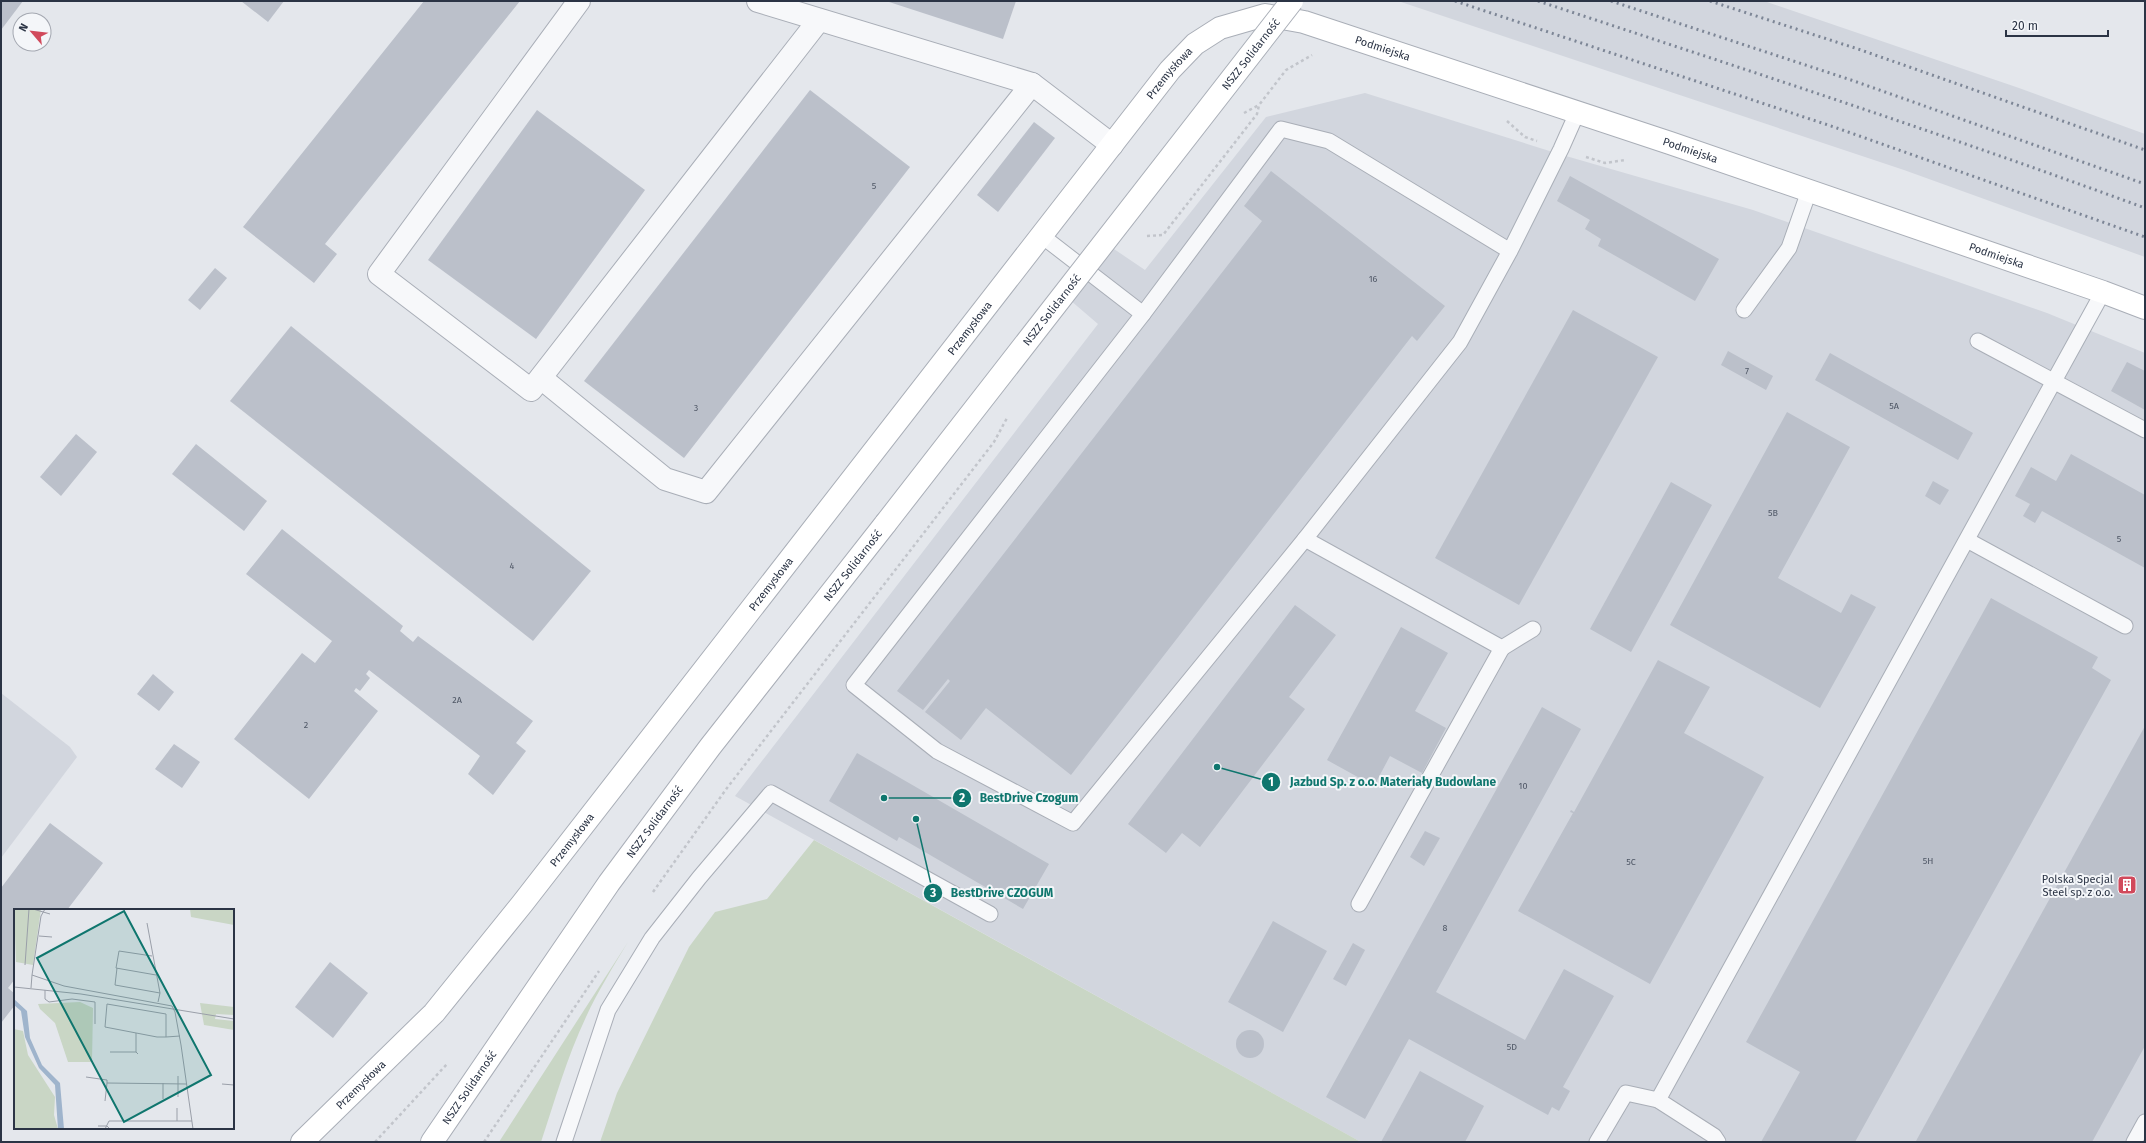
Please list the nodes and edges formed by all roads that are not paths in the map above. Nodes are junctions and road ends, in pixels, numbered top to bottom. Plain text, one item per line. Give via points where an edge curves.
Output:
1 (579, 1) edge
2 (758, 1) edge
3 (1292, 1) edge
4 (819, 20) junction
5 (1232, 24) joint
6 (1032, 84) junction
7 (1577, 113) junction
8 (1112, 145) junction
9 (1809, 191) junction
10 (1042, 236) junction
11 (1510, 251) junction
12 (2103, 292) junction
13 (2145, 308) edge
14 (1744, 310) dead end
15 (1143, 314) junction
16 (1978, 341) dead end
17 (541, 378) junction
18 (2054, 380) junction
19 (2145, 430) edge
20 (1305, 539) junction
21 (1967, 540) junction
22 (2125, 626) dead end
23 (1533, 629) dead end
24 (1502, 648) junction
25 (1359, 904) dead end
26 (990, 914) dead end
27 (1658, 1100) junction
28 (2145, 1122) edge
29 (302, 1142) edge
30 (432, 1142) edge
31 (564, 1142) edge
32 (1597, 1142) edge
33 (1718, 1142) edge
34 (2134, 1142) edge

1 - 17 street via 379,274 531,390
2 - 4 street
3 - 30 street, NSZZ Solidarność, bridge via 710,747 609,883
4 - 6 street
4 - 17 street
5 - 7 street, Podmiejska via 1265,15 1304,22
5 - 8 street, Przemysłowa via 1220,28 1195,44 1170,70
6 - 8 street
6 - 17 street via 706,492 665,479
7 - 9 street, Podmiejska
7 - 11 lane
8 - 10 street, Przemysłowa
9 - 12 street, Podmiejska
9 - 14 lane via 1789,248
10 - 15 lane
10 - 29 street, Przemysłowa via 522,904 434,1013
11 - 15 lane via 1329,141 1280,130
11 - 20 lane via 1460,342
12 - 13 street, Podmiejska
12 - 18 lane
15 - 20 lane via 854,685 937,751 1073,824
16 - 18 lane
18 - 19 lane
18 - 21 lane
20 - 24 lane
21 - 22 lane
21 - 27 lane
23 - 24 lane
24 - 25 lane
26 - 31 lane via 770,793 652,938 608,1010
27 - 32 lane via 1626,1093
27 - 33 lane via 1714,1136
28 - 34 lane

